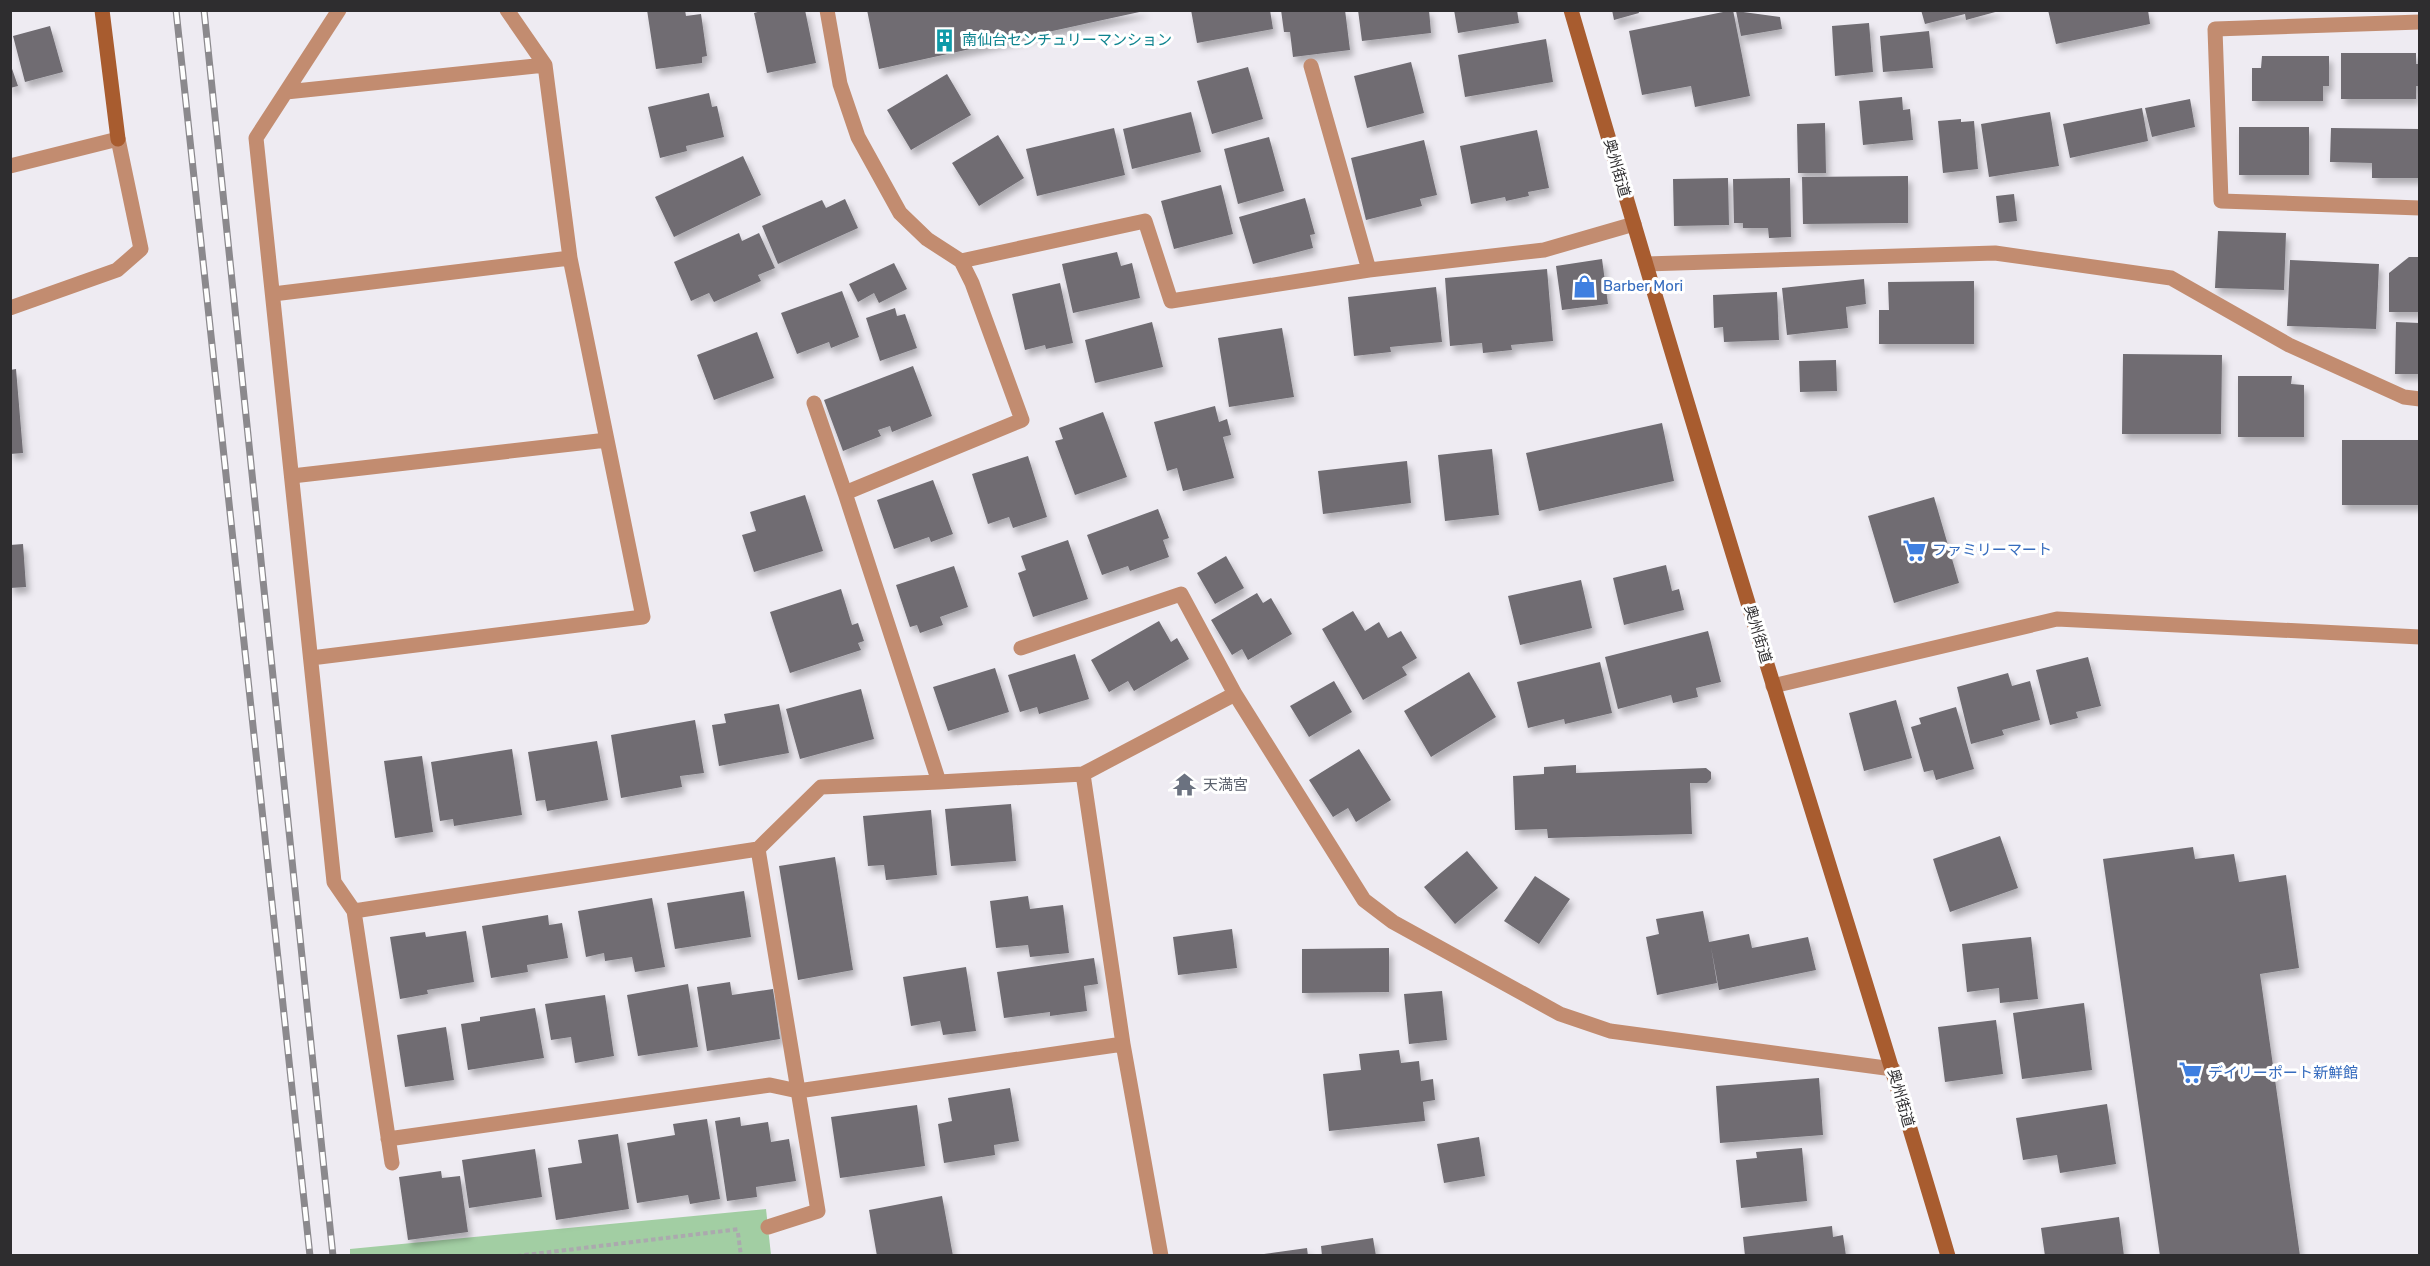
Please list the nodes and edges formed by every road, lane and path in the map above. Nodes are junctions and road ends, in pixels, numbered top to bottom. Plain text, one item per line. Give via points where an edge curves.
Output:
1 (102, 10) edge
2 (339, 10) edge
3 (507, 10) edge
4 (827, 10) edge
5 (1572, 10) edge
6 (2420, 22) edge
7 (545, 65) junction
8 (1311, 66) dead end
9 (286, 92) junction
10 (118, 139) junction
11 (10, 166) edge
12 (2420, 208) edge
13 (1634, 224) junction
14 (570, 258) junction
15 (962, 261) junction
16 (1646, 264) junction
17 (1369, 270) junction
18 (273, 294) junction
19 (10, 308) edge
20 (2420, 399) edge
21 (814, 403) dead end
22 (608, 440) junction
23 (291, 476) junction
24 (845, 493) junction
25 (2420, 637) edge
26 (1021, 648) dead end
27 (311, 658) junction
28 (1773, 686) junction
29 (1235, 694) junction
30 (1083, 774) junction
31 (939, 782) junction
32 (758, 849) junction
33 (354, 911) junction
34 (1123, 1044) junction
35 (1893, 1069) junction
36 (798, 1091) junction
37 (388, 1138) junction
38 (392, 1163) dead end
39 (768, 1227) joint
40 (738, 1229) junction
41 (517, 1256) edge
42 (741, 1256) edge
43 (1161, 1256) edge
44 (1948, 1256) edge

1 - 10 main road
2 - 9 street
3 - 7 street
4 - 15 street via 840,84 858,137 900,213 927,239
5 - 13 main road, 奥州街道
6 - 12 street via 2215,29 2221,201
7 - 9 street
7 - 14 street
8 - 17 street
9 - 18 street via 256,138
10 - 11 street
10 - 19 street via 141,249 117,270
13 - 16 main road, 奥州街道
13 - 17 street via 1544,250
14 - 18 street
14 - 22 street
15 - 17 street via 1145,221 1171,301
15 - 24 street via 1022,420
16 - 20 street via 1995,253 2171,278 2289,345 2404,397
16 - 28 main road, 奥州街道
18 - 23 street
21 - 24 street
22 - 23 street
22 - 27 street via 643,617
23 - 27 street
24 - 31 street
25 - 28 street via 2057,619
26 - 29 street via 1181,594
27 - 33 street via 334,882
28 - 35 main road, 奥州街道
29 - 30 street
29 - 35 street via 1364,900 1393,922 1560,1014 1610,1030
30 - 31 street
30 - 34 street
31 - 32 street via 821,787
32 - 33 street
32 - 36 street
33 - 37 street
34 - 36 street
34 - 43 street
35 - 44 main road, 奥州街道
36 - 37 street via 770,1085
36 - 39 street via 818,1211
37 - 38 street
39 - 40 path
40 - 41 path
40 - 42 path

